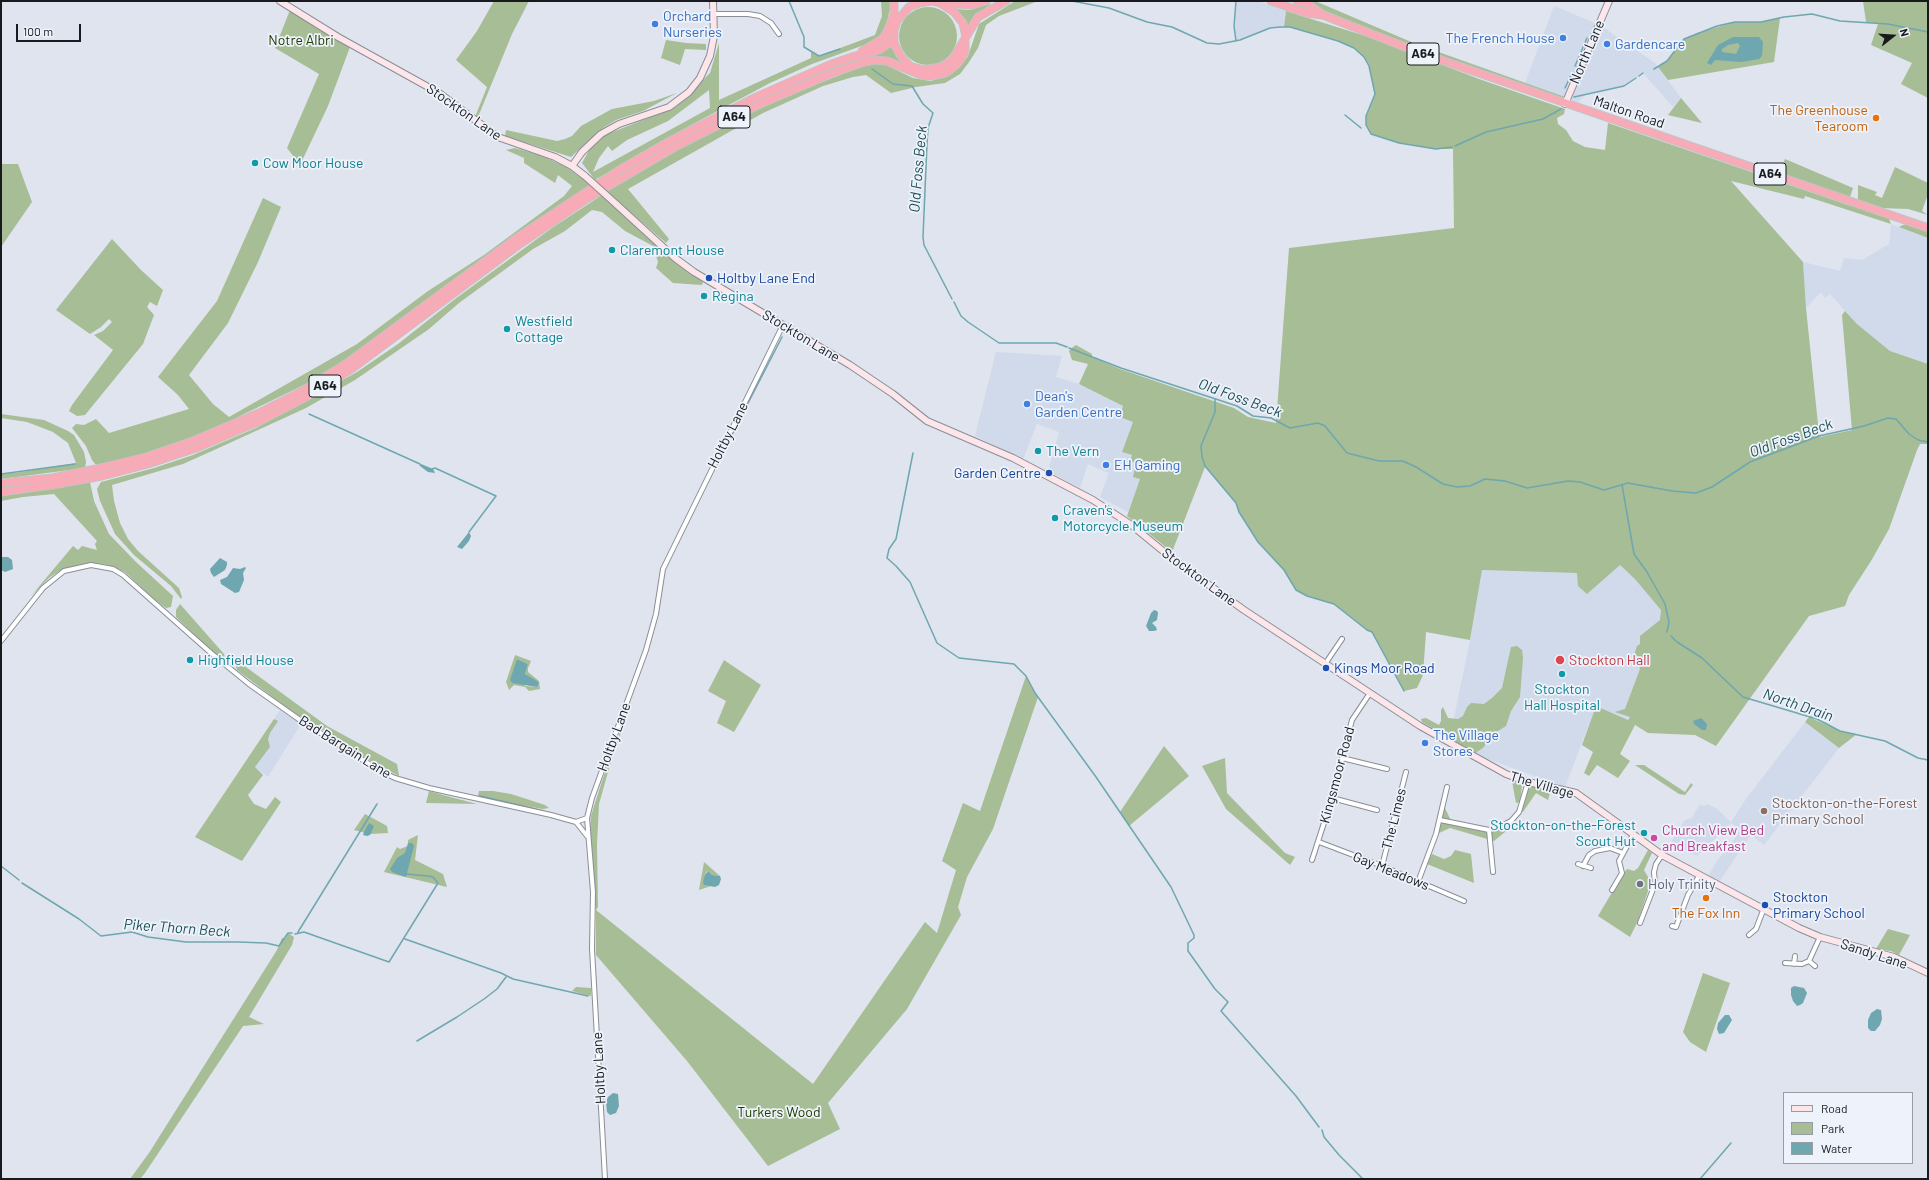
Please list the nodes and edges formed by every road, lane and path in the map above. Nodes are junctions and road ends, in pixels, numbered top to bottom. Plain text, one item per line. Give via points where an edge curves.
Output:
1 (280, 1) edge
2 (713, 1) edge
3 (894, 1) edge
4 (923, 1) edge
5 (986, 1) edge
6 (1006, 1) edge
7 (1270, 1) edge
8 (1297, 1) edge
9 (1609, 1) edge
10 (940, 2) edge
11 (714, 14) junction
12 (894, 15) junction
13 (1323, 15) junction
14 (779, 34) dead end
15 (894, 34) junction
16 (966, 39) junction
17 (855, 56) junction
18 (1564, 104) junction
19 (572, 166) junction
20 (1928, 228) edge
21 (783, 325) junction
22 (1, 483) edge
23 (1, 492) edge
24 (1267, 626) joint
25 (1342, 639) dead end
26 (1, 641) edge
27 (1325, 664) junction
28 (1370, 693) junction
29 (1342, 758) junction
30 (1387, 768) dead end
31 (1406, 772) dead end
32 (1528, 782) junction
33 (1447, 786) dead end
34 (1332, 798) junction
35 (1377, 810) dead end
36 (587, 818) junction
37 (1440, 820) junction
38 (576, 822) junction
39 (1489, 830) junction
40 (1633, 835) junction
41 (587, 836) junction
42 (1319, 842) junction
43 (1623, 853) junction
44 (1662, 855) junction
45 (1312, 860) dead end
46 (1578, 864) dead end
47 (1382, 866) junction
48 (1583, 866) junction
49 (1591, 868) dead end
50 (1493, 872) dead end
51 (1699, 876) junction
52 (1418, 882) junction
53 (1612, 890) dead end
54 (1464, 901) dead end
55 (1764, 908) junction
56 (1640, 923) dead end
57 (1674, 926) dead end
58 (1749, 935) dead end
59 (1820, 937) junction
60 (1795, 956) dead end
61 (1809, 961) junction
62 (1785, 963) dead end
63 (1794, 964) junction
64 (1815, 966) dead end
65 (1928, 973) edge
66 (605, 1179) edge

1 - 19 street, Stockton Lane via 338,37 440,93 498,137 555,157
2 - 11 street
3 - 12 highway
4 - 10 highway
4 - 15 highway via 904,11 897,20
5 - 10 highway via 971,6
6 - 16 highway, A64 via 978,17
7 - 13 highway, Malton Road / A64 via 1306,13
8 - 13 highway, Malton Road / A64 via 1309,5
9 - 18 street, North Lane
10 - 16 highway via 960,19
11 - 14 street via 760,16 771,23
11 - 19 street via 714,36 710,56 700,78 689,92 669,107 619,124 601,134
12 - 15 highway
12 - 17 highway via 882,38
13 - 18 highway, Malton Road / A64
15 - 16 highway via 896,49 905,61 910,66 923,70 946,65
15 - 17 highway, A64 via 888,44 879,50
16 - 23 highway, A64 via 965,51 959,62 942,74 921,75 887,61 864,62 760,104 673,148 588,198 520,244 353,368 262,420 196,448 148,464 52,486
17 - 22 highway, A64 via 756,97 682,134 621,169 515,239 347,364 259,413 218,431 146,456 52,478
18 - 20 highway, Malton Road / A64
19 - 21 street, Stockton Lane, bridge via 669,253 694,272
21 - 24 street, Stockton Lane via 870,378 927,421 1020,461 1094,500
21 - 36 street, Holtby Lane via 663,568 656,614 646,650
24 - 27 street, The Village
25 - 27 street
26 - 38 street, Bad Bargain Lane via 43,588 64,571 91,565 113,569 123,574 249,684 380,771 429,788
27 - 28 street, The Village
28 - 29 street, Kingsmoor Road via 1352,720
28 - 32 street, The Village via 1478,760
29 - 30 street
29 - 34 street, Kingsmoor Road
31 - 47 street, The Limes
32 - 39 street via 1519,812 1515,817
32 - 40 street, The Village via 1576,793
33 - 37 street
34 - 35 street
34 - 42 street, Kingsmoor Road
36 - 38 street
36 - 41 street, Holtby Lane
37 - 39 street
37 - 52 street
38 - 41 street
39 - 50 street
40 - 43 street
40 - 44 street, The Village
41 - 66 street, Holtby Lane via 592,892 592,949
42 - 45 street, Kingsmoor Road
42 - 47 street, Gay Meadows
43 - 48 street via 1610,848 1595,851 1589,855
43 - 53 street via 1619,861 1622,873
44 - 51 street, The Village
44 - 56 street via 1656,864 1655,884
46 - 48 street
47 - 52 street, Gay Meadows
48 - 49 street
51 - 55 street, The Village
51 - 57 street
52 - 54 street, Gay Meadows
55 - 58 street via 1756,929
55 - 59 street, The Village via 1798,928
59 - 61 street
59 - 65 street, Sandy Lane via 1889,956
60 - 63 street
61 - 63 street
61 - 64 street
62 - 63 street

